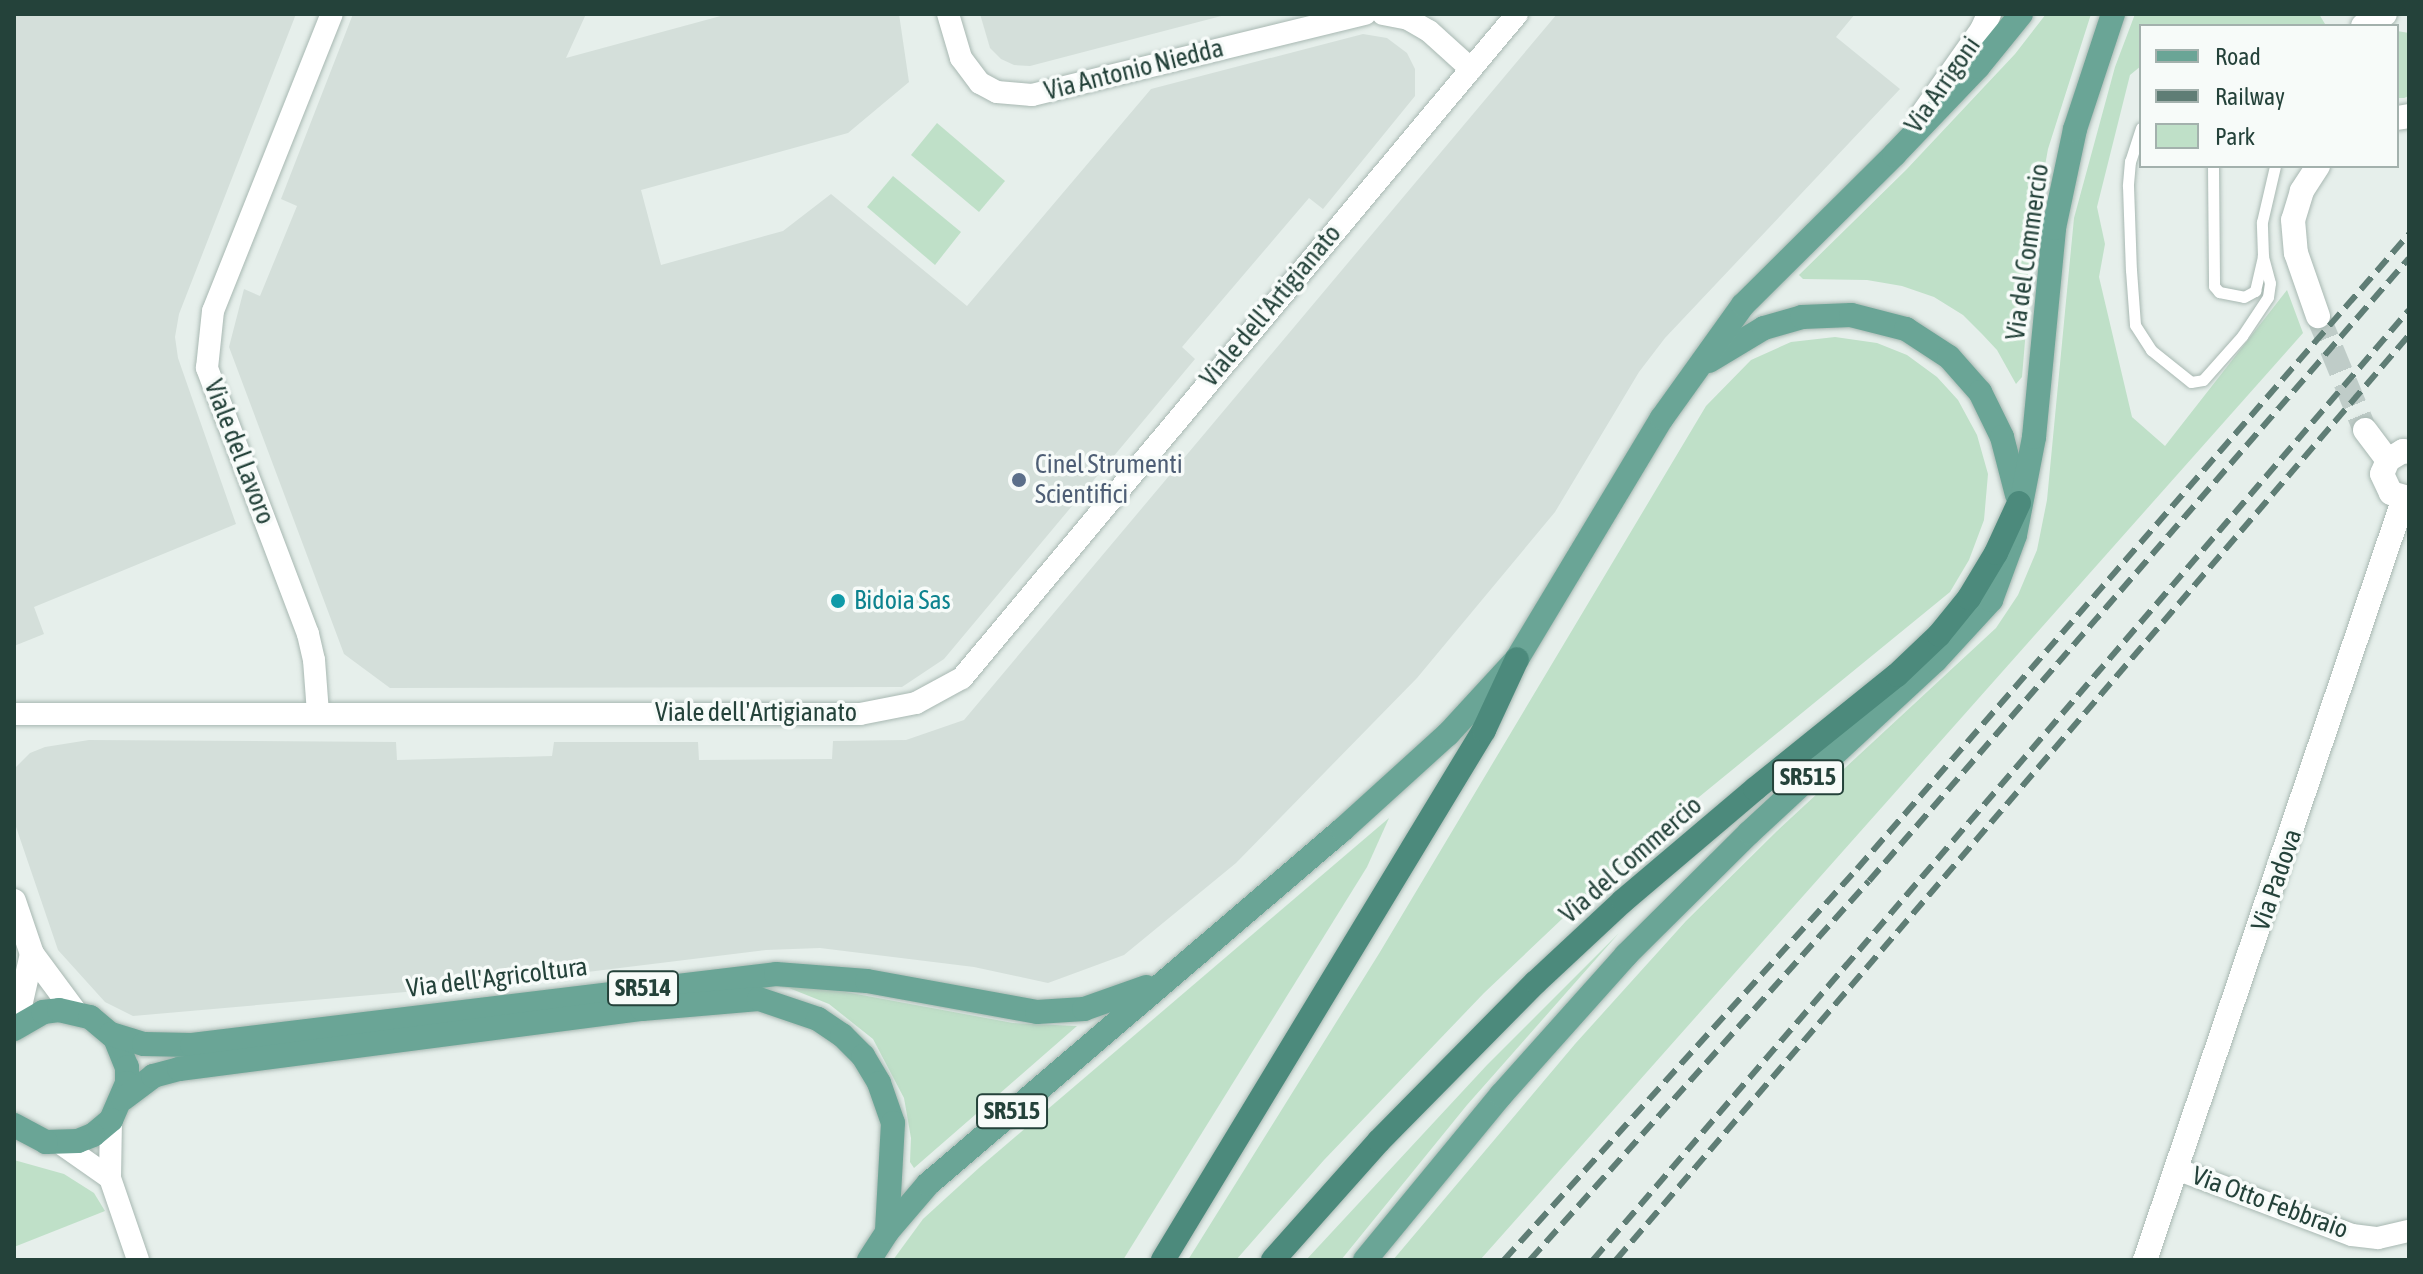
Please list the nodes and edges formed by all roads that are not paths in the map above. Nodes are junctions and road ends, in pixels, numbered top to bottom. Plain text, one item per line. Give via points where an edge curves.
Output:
1 (332, 14) edge
2 (948, 14) edge
3 (1365, 14) edge
4 (1383, 14) edge
5 (1517, 14) edge
6 (1989, 14) edge
7 (2021, 14) edge
8 (2113, 14) edge
9 (1471, 69) junction
10 (2139, 134) edge
11 (1894, 155) junction
12 (2213, 168) edge
13 (2275, 168) edge
14 (2317, 168) edge
15 (2263, 256) junction
16 (2318, 316) tunnel mouth
17 (1697, 369) junction
18 (2365, 430) tunnel mouth
19 (2398, 456) edge
20 (2407, 498) edge
21 (2019, 503) junction
22 (1517, 659) junction
23 (318, 713) junction
24 (14, 714) edge
25 (14, 901) edge
26 (32, 954) junction
27 (1170, 976) junction
28 (75, 1012) junction
29 (14, 1029) edge
30 (111, 1034) junction
31 (117, 1109) junction
32 (14, 1125) edge
33 (60, 1143) junction
34 (2179, 1170) junction
35 (110, 1178) junction
36 (1394, 1227) junction
37 (2409, 1231) edge
38 (887, 1232) junction
39 (138, 1260) edge
40 (869, 1260) edge
41 (1163, 1260) edge
42 (1273, 1260) edge
43 (1365, 1260) edge
44 (1376, 1260) edge
45 (2145, 1260) edge

1 - 23 street, Viale del Lavoro via 213,311 207,368 308,634
2 - 3 street, Via Antonio Niedda via 961,58 980,83 997,92 1032,95
4 - 9 street via 1429,31
5 - 9 street, Viale dell'Artigianato
6 - 11 street, Via Arrigoni
7 - 11 main road, Via del Commercio / SR515
8 - 21 main road, Via del Commercio / SR515 via 2075,129 2054,228 2034,437
9 - 23 street, Viale dell'Artigianato via 962,678 916,703 860,714
10 - 15 lane via 2128,186 2131,270 2135,325 2151,350 2191,382 2203,380 2268,297
11 - 17 main road, Via del Commercio / SR515 via 1743,305
12 - 15 lane via 2214,286 2227,295 2252,296
13 - 15 lane via 2262,222
14 - 16 street via 2293,220 2296,253
17 - 21 main road, Via del Commercio via 1764,328 1802,317 1851,315 1906,329 1949,357 1980,392 2002,437
17 - 22 main road, Via del Commercio / SR515
18 - 19 street
19 - 20 street via 2382,474 2384,485
20 - 34 street, Via Padova
21 - 36 main road, Via del Commercio / SR515 via 2015,535 1991,600 1935,661 1626,955 1501,1095
21 - 42 highway, Via del Commercio via 1969,598 1929,645 1743,799 1536,982 1379,1141
22 - 27 main road, Via del Commercio / SR515 via 1407,773
22 - 41 highway, Via del Commercio via 1476,743
23 - 24 street, Viale dell'Artigianato
25 - 26 street
26 - 28 street
26 - 29 street
27 - 30 main road, Via dell'Agricoltura / SR514 via 1117,1000 1062,1012 994,1007 867,981 776,974 192,1045 144,1044
27 - 38 main road, Via del Commercio / SR515 via 928,1184
28 - 29 main road via 43,1012
28 - 30 main road, SR514
30 - 31 main road via 127,1067
31 - 33 main road, SR514 via 93,1135
31 - 35 street
31 - 38 main road, Via dell'Agricoltura / SR514 via 153,1076 179,1069 613,1012 759,999 818,1019 842,1035 879,1083 893,1123
32 - 33 main road via 31,1137
33 - 35 street
34 - 37 street, Via Otto Febbraio via 2352,1235 2378,1238
34 - 45 street, Via Padova
35 - 39 street
36 - 43 main road, Via del Commercio / SR515
36 - 44 main road, SR515
38 - 40 main road, Via del Commercio / SR515

